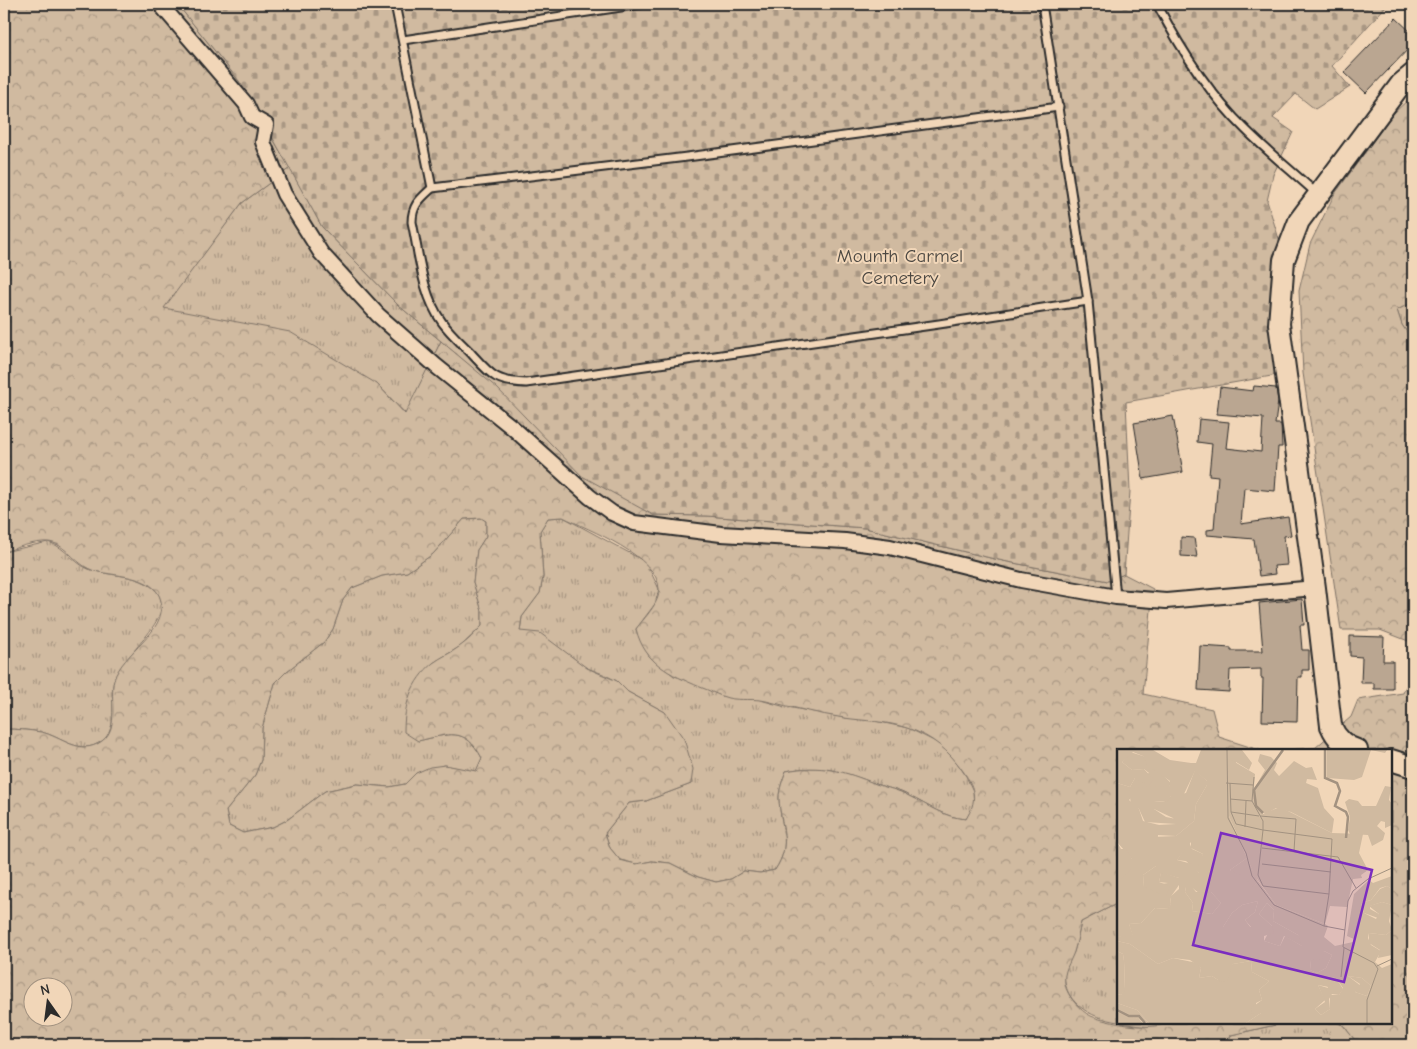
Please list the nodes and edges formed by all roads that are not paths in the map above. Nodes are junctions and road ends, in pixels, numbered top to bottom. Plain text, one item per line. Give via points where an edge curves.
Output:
1 (160, 4) edge
2 (395, 4) edge
3 (641, 4) edge
4 (1042, 4) edge
5 (1157, 4) edge
6 (403, 40) junction
7 (1413, 74) edge
8 (1059, 107) junction
9 (432, 188) junction
10 (1317, 194) junction
11 (1088, 301) junction
12 (1315, 588) junction
13 (1116, 597) junction
14 (1347, 748) edge
15 (1392, 760) edge
16 (1413, 767) edge

1 - 13 street via 246,104 252,117 266,125 263,142 284,194 321,253 378,316 612,513 634,523 663,528 890,547 1021,580
2 - 6 lane
3 - 6 lane
4 - 8 lane
5 - 10 lane via 1204,80 1244,128
6 - 9 lane
7 - 10 main road via 1400,84
8 - 9 lane
8 - 11 lane
9 - 11 lane via 415,203 412,213 428,291 441,322 482,366 505,382 526,383
10 - 12 main road via 1299,221 1284,260 1279,324
11 - 13 lane
12 - 13 street via 1166,601
12 - 14 main road via 1331,726
15 - 16 main road

